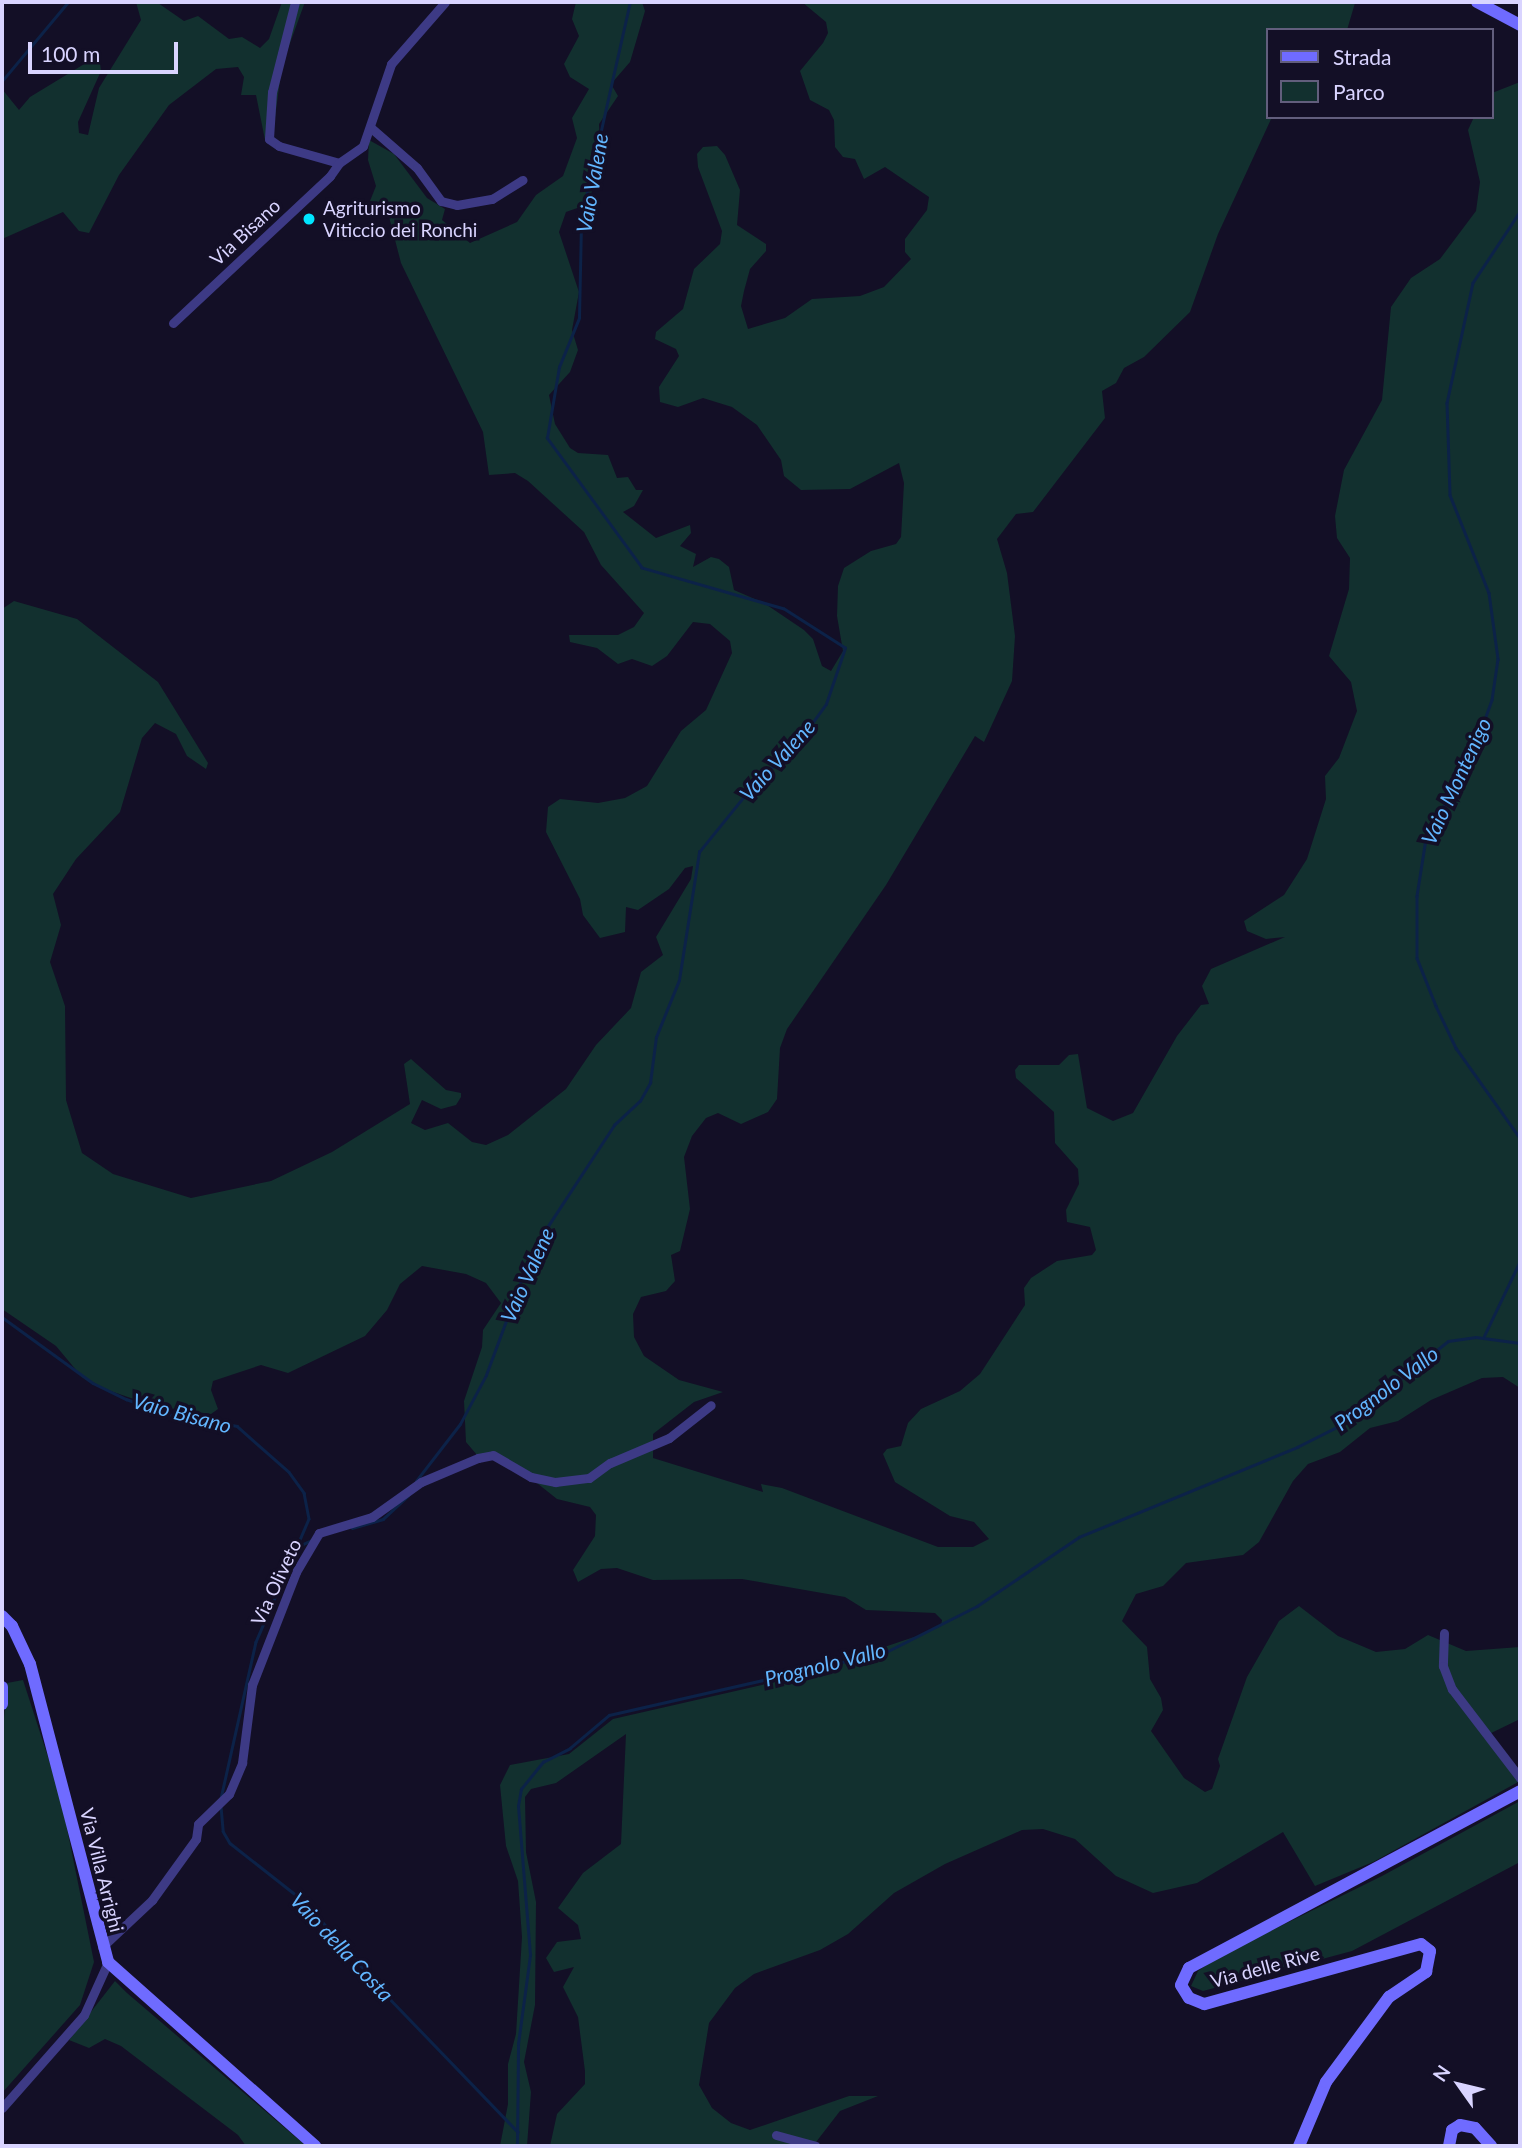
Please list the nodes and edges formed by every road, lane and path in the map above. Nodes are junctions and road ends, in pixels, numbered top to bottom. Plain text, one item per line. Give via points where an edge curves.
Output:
1 (295, 2) edge
2 (445, 2) edge
3 (1477, 2) edge
4 (1520, 25) edge
5 (370, 127) junction
6 (338, 163) junction
7 (522, 180) dead end
8 (173, 323) dead end
9 (711, 1405) dead end
10 (2, 1616) edge
11 (1444, 1633) dead end
12 (2, 1687) edge
13 (2, 1704) edge
14 (1520, 1778) edge
15 (1520, 1791) edge
16 (102, 1947) junction
17 (108, 1962) junction
18 (2, 2108) edge
19 (776, 2135) dead end
20 (315, 2146) edge
21 (816, 2146) edge
22 (1299, 2146) edge
23 (1449, 2146) edge
24 (1491, 2146) edge

1 - 6 street via 272,92 269,139
2 - 5 street, Via Bisano via 391,64
3 - 4 street
5 - 6 street, Via Bisano via 363,146
5 - 7 street via 417,168 441,201 457,205 492,199
6 - 8 street, Via Bisano via 330,176
9 - 16 street, Via Oliveto via 669,1438 610,1463 589,1478 555,1482 531,1477 494,1455 421,1482 372,1517 319,1533 296,1572 252,1685 242,1763 229,1794 198,1824 196,1839 152,1900
10 - 16 street, Via Villa Arrighi via 12,1626 30,1664
11 - 14 street via 1443,1666 1452,1689
12 - 13 street
15 - 22 street, Via delle Rive via 1189,1968 1181,1985 1189,1998 1204,2004 1421,1944 1430,1951 1426,1972 1389,1997 1326,2082
16 - 17 street, Via Villa Arrighi
17 - 18 street, Via Villa Arrighi via 84,2015
17 - 20 street
19 - 21 street
23 - 24 street via 1452,2130 1466,2125

